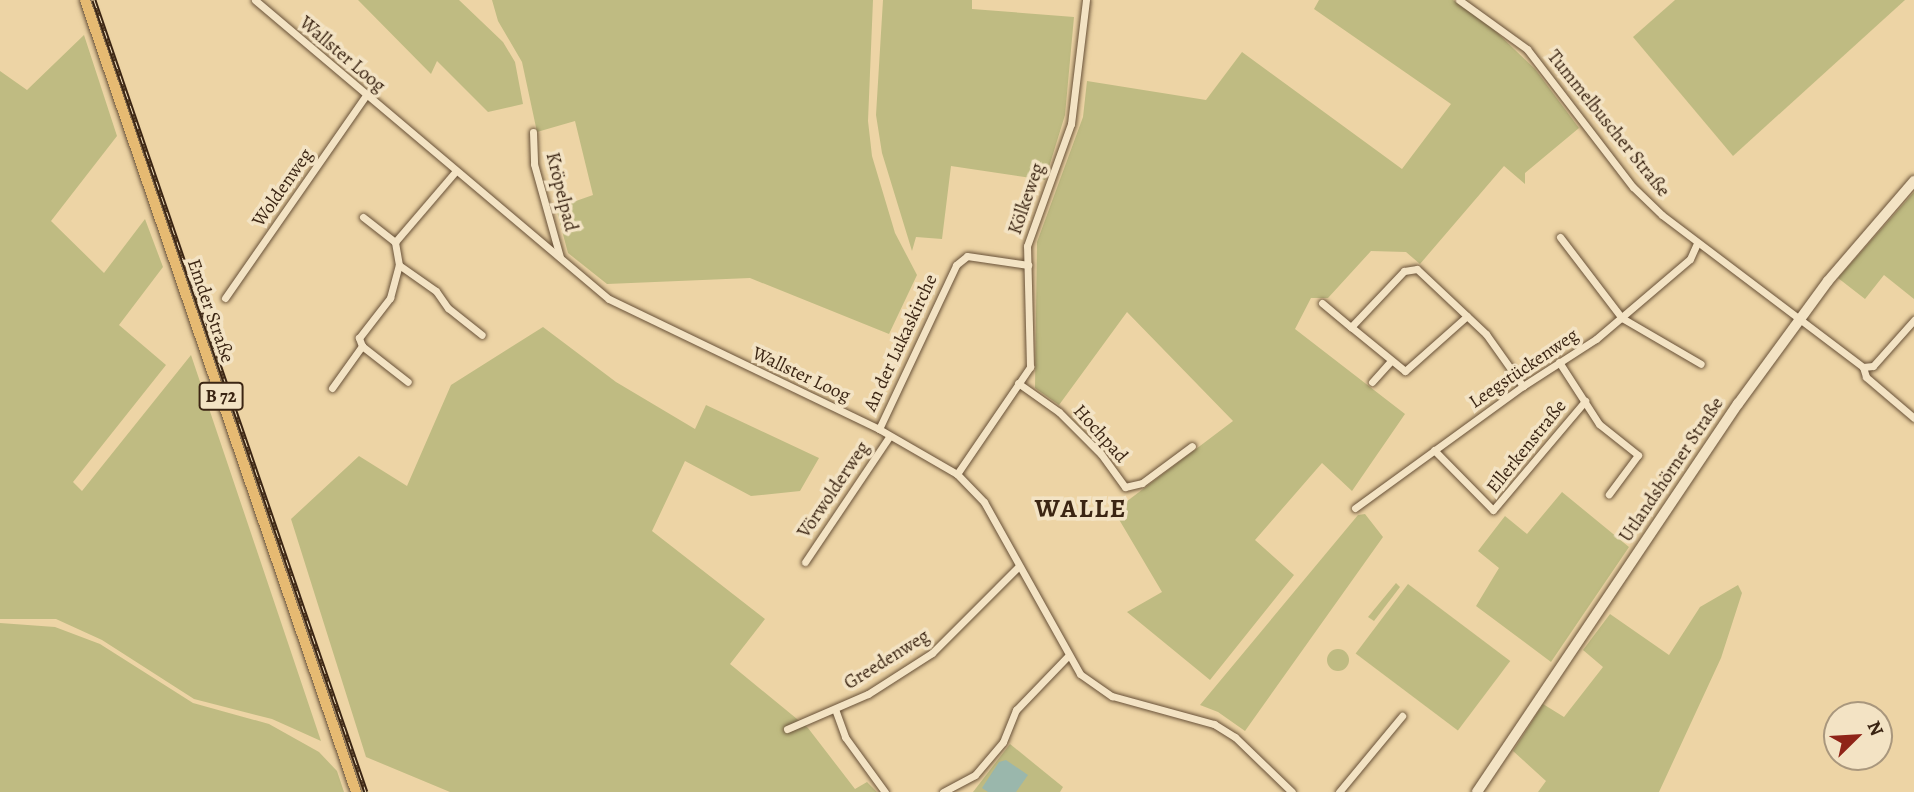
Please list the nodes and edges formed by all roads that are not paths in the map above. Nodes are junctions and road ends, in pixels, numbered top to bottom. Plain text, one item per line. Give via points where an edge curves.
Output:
1 (85, 0) edge
2 (255, 0) edge
3 (1086, 0) edge
4 (1459, 0) edge
5 (366, 95) junction
6 (533, 132) dead end
7 (455, 172) junction
8 (1914, 181) edge
9 (363, 217) dead end
10 (1560, 237) dead end
11 (395, 242) junction
12 (1697, 243) junction
13 (561, 258) junction
14 (399, 265) junction
15 (1028, 265) junction
16 (225, 298) dead end
17 (1322, 303) dead end
18 (1467, 316) junction
19 (1622, 318) junction
20 (1800, 318) junction
21 (1914, 320) edge
22 (1351, 327) junction
23 (482, 335) dead end
24 (362, 346) junction
25 (1390, 362) junction
26 (1559, 362) junction
27 (1701, 364) dead end
28 (1863, 367) junction
29 (408, 382) dead end
30 (1372, 382) dead end
31 (1018, 383) junction
32 (1523, 386) junction
33 (332, 388) dead end
34 (1585, 401) junction
35 (1914, 418) edge
36 (879, 429) junction
37 (889, 436) junction
38 (1192, 446) dead end
39 (1434, 450) junction
40 (957, 474) junction
41 (1609, 494) dead end
42 (1355, 508) dead end
43 (805, 562) dead end
44 (1019, 566) junction
45 (1067, 657) junction
46 (835, 709) junction
47 (1402, 716) dead end
48 (787, 729) dead end
49 (356, 792) edge
50 (885, 792) edge
51 (943, 792) edge
52 (1292, 792) edge
53 (1339, 792) edge
54 (1477, 792) edge

1 - 49 main road, Emder Straße / B 72
2 - 5 street, Wallster Loog
3 - 15 street, Kölkeweg via 1071,124 1027,246
4 - 12 street, Tummelbuscher Straße via 1527,50 1633,187
5 - 7 street, Wallster Loog
5 - 16 street, Woldenweg
6 - 13 street, Kröpelpad via 534,164
7 - 11 street
7 - 13 street, Wallster Loog
8 - 20 street, Utlandshörner Straße
9 - 11 street
10 - 19 street
11 - 14 street
12 - 19 street, Leegstückenweg via 1690,259
12 - 20 street, Tummelbuscher Straße
13 - 36 street, Wallster Loog via 609,299
14 - 23 street via 436,291 448,308
14 - 24 street via 390,298 359,338
15 - 31 street, Kölkeweg via 1030,367
15 - 36 street, An der Lukaskirche via 967,256 956,265
17 - 22 street
18 - 22 street via 1422,272 1408,269
18 - 25 street via 1407,371
18 - 32 street via 1496,346
19 - 26 street, Leegstückenweg
19 - 27 street
20 - 28 street, Tummelbuscher Straße
20 - 54 street, Utlandshörner Straße
21 - 28 street via 1873,366
22 - 25 street
24 - 29 street
24 - 33 street
25 - 30 street
26 - 32 street, Leegstückenweg
26 - 34 street
28 - 35 street, Tummelbuscher Straße via 1866,377
31 - 38 street, Hochpad via 1059,412 1125,486 1142,483
31 - 40 street, Kölkeweg
32 - 39 street, Leegstückenweg
34 - 39 street, Ellerkenstraße via 1497,509 1488,509
34 - 41 street via 1600,424 1638,455
36 - 37 street, Wallster Loog
37 - 40 street, Wallster Loog
37 - 43 street, Vörwolderweg
39 - 42 street, Leegstückenweg
40 - 44 street, Wallster Loog via 984,502
44 - 45 street, Wallster Loog
44 - 46 street, Greedenweg via 932,653
45 - 51 street via 1017,710 1003,742 975,775
45 - 52 street, Wallster Loog via 1080,674 1112,696 1214,724 1235,737
46 - 48 street, Greedenweg
46 - 50 street via 845,737
47 - 53 street

